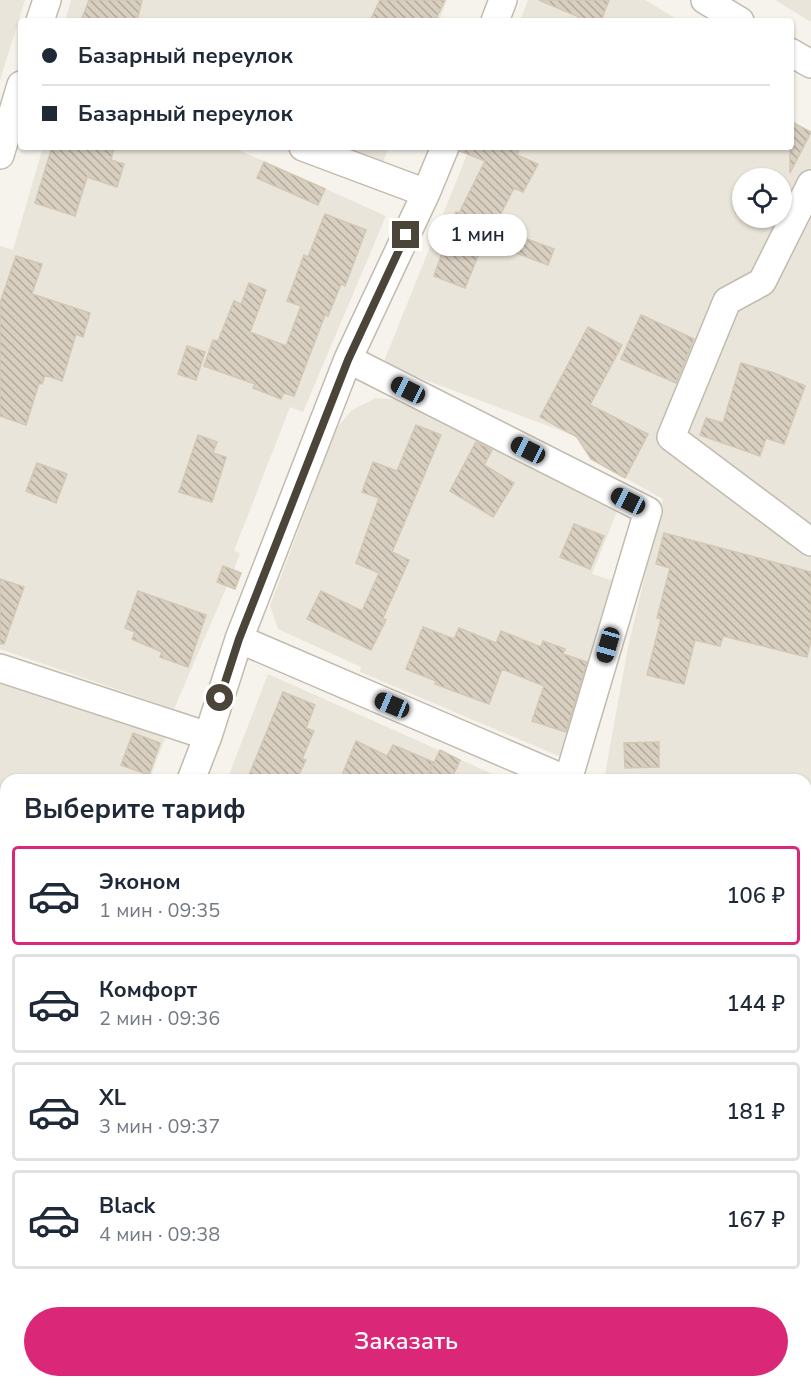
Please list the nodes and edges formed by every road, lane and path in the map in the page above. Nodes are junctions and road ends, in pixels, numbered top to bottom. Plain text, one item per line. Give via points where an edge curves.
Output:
1 (47, 0) edge
2 (503, 0) edge
3 (705, 0) edge
4 (41, 18) edge
5 (496, 18) edge
6 (735, 18) edge
7 (794, 54) edge
8 (811, 64) edge
9 (18, 94) edge
10 (2, 144) edge
11 (311, 150) edge
12 (444, 150) edge
13 (811, 184) edge
14 (426, 194) junction
15 (348, 360) junction
16 (811, 542) edge
17 (239, 639) junction
18 (0, 668) edge
19 (208, 736) junction
20 (193, 774) edge
21 (554, 774) edge
22 (570, 774) edge

1 - 4 street
2 - 5 street
3 - 6 street
7 - 8 street
9 - 10 street
11 - 14 street
12 - 14 street
13 - 16 street via 762,282 727,301 671,437
14 - 15 street
15 - 17 street
15 - 22 street via 648,511
17 - 19 street
17 - 21 street
18 - 19 street
19 - 20 street

